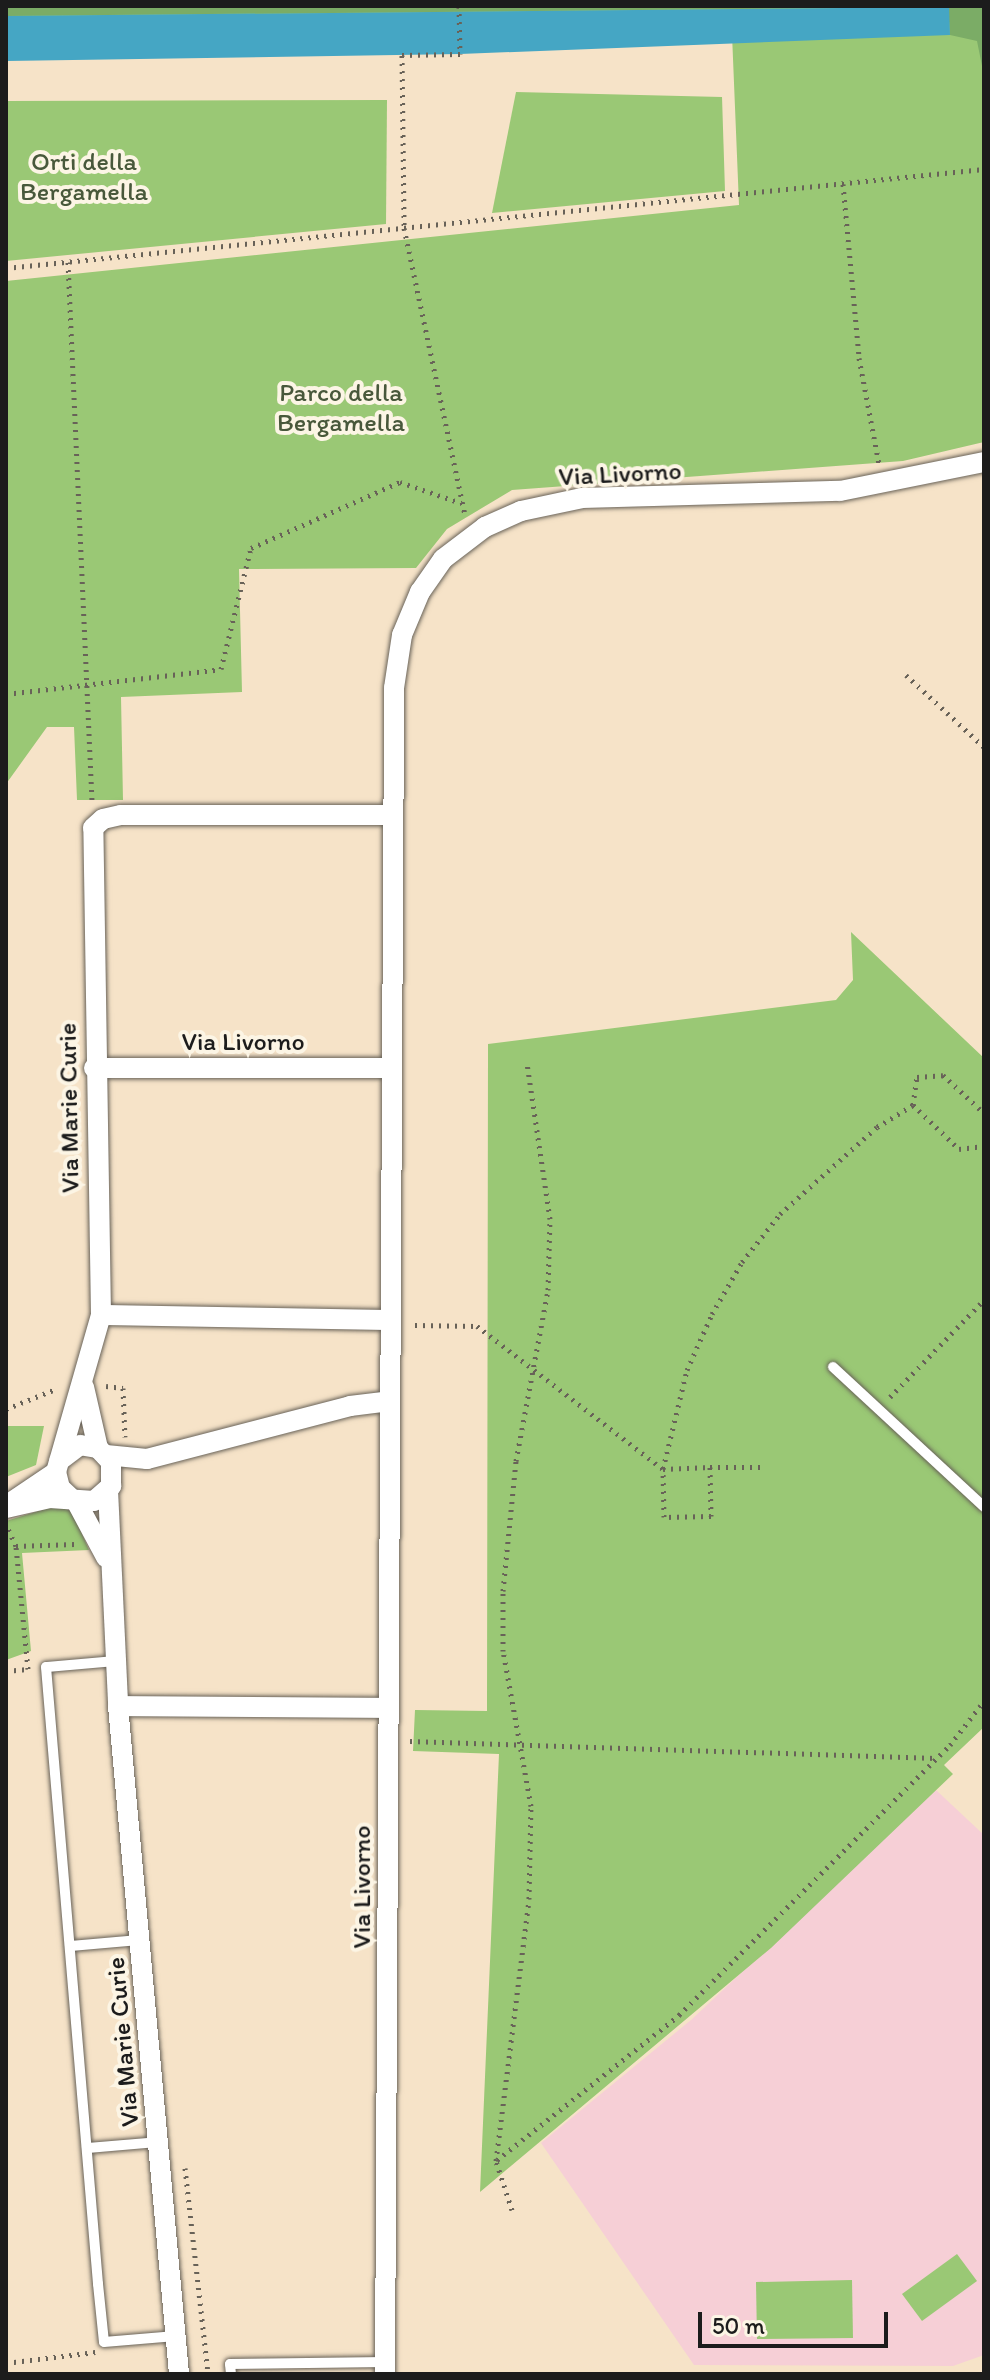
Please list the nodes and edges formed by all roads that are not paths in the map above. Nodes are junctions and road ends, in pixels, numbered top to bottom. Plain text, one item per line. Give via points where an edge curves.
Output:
1 (984, 462) edge
2 (393, 815) junction
3 (94, 1068) junction
4 (392, 1068) junction
5 (101, 1315) junction
6 (391, 1320) junction
7 (833, 1367) dead end
8 (84, 1383) junction
9 (390, 1401) junction
10 (102, 1451) junction
11 (147, 1459) junction
12 (58, 1466) junction
13 (109, 1488) junction
14 (74, 1500) junction
15 (6, 1507) edge
16 (984, 1507) edge
17 (111, 1568) junction
18 (116, 1661) junction
19 (118, 1706) junction
20 (389, 1708) junction
21 (140, 1940) junction
22 (70, 1946) junction
23 (158, 2142) junction
24 (87, 2148) junction
25 (176, 2336) junction
26 (385, 2368) edge
27 (179, 2374) edge
28 (231, 2374) edge

1 - 2 street, Via Livorno via 883,485 811,493 582,498 521,511 470,536 431,575 402,635 394,688
2 - 3 street, Via Marie Curie via 103,819 93,828
2 - 4 street, Via Livorno
3 - 4 street, Via Livorno
3 - 5 street, Via Marie Curie
4 - 6 street, Via Livorno
5 - 6 street
5 - 8 street, Via Marie Curie
6 - 9 street, Via Livorno
7 - 16 lane
8 - 10 street, Via Marie Curie
8 - 12 street, Via Marie Curie
9 - 11 street via 350,1406
9 - 20 street, Via Livorno
10 - 11 street
10 - 12 street via 80,1445
10 - 13 street via 113,1469
11 - 13 street
12 - 14 street via 60,1488
12 - 15 street
13 - 14 street via 94,1501
13 - 17 street, Via Marie Curie
14 - 15 street via 50,1498
14 - 17 street, Via Marie Curie
17 - 18 street, Via Marie Curie
18 - 19 street, Via Marie Curie
18 - 22 lane via 46,1667
19 - 20 street
19 - 21 street, Via Marie Curie
20 - 26 street, Via Livorno
21 - 22 lane
21 - 23 street, Via Marie Curie
22 - 24 lane
23 - 24 lane
23 - 25 street, Via Marie Curie
24 - 25 lane via 104,2342
25 - 27 street, Via Marie Curie
26 - 28 lane via 230,2364

